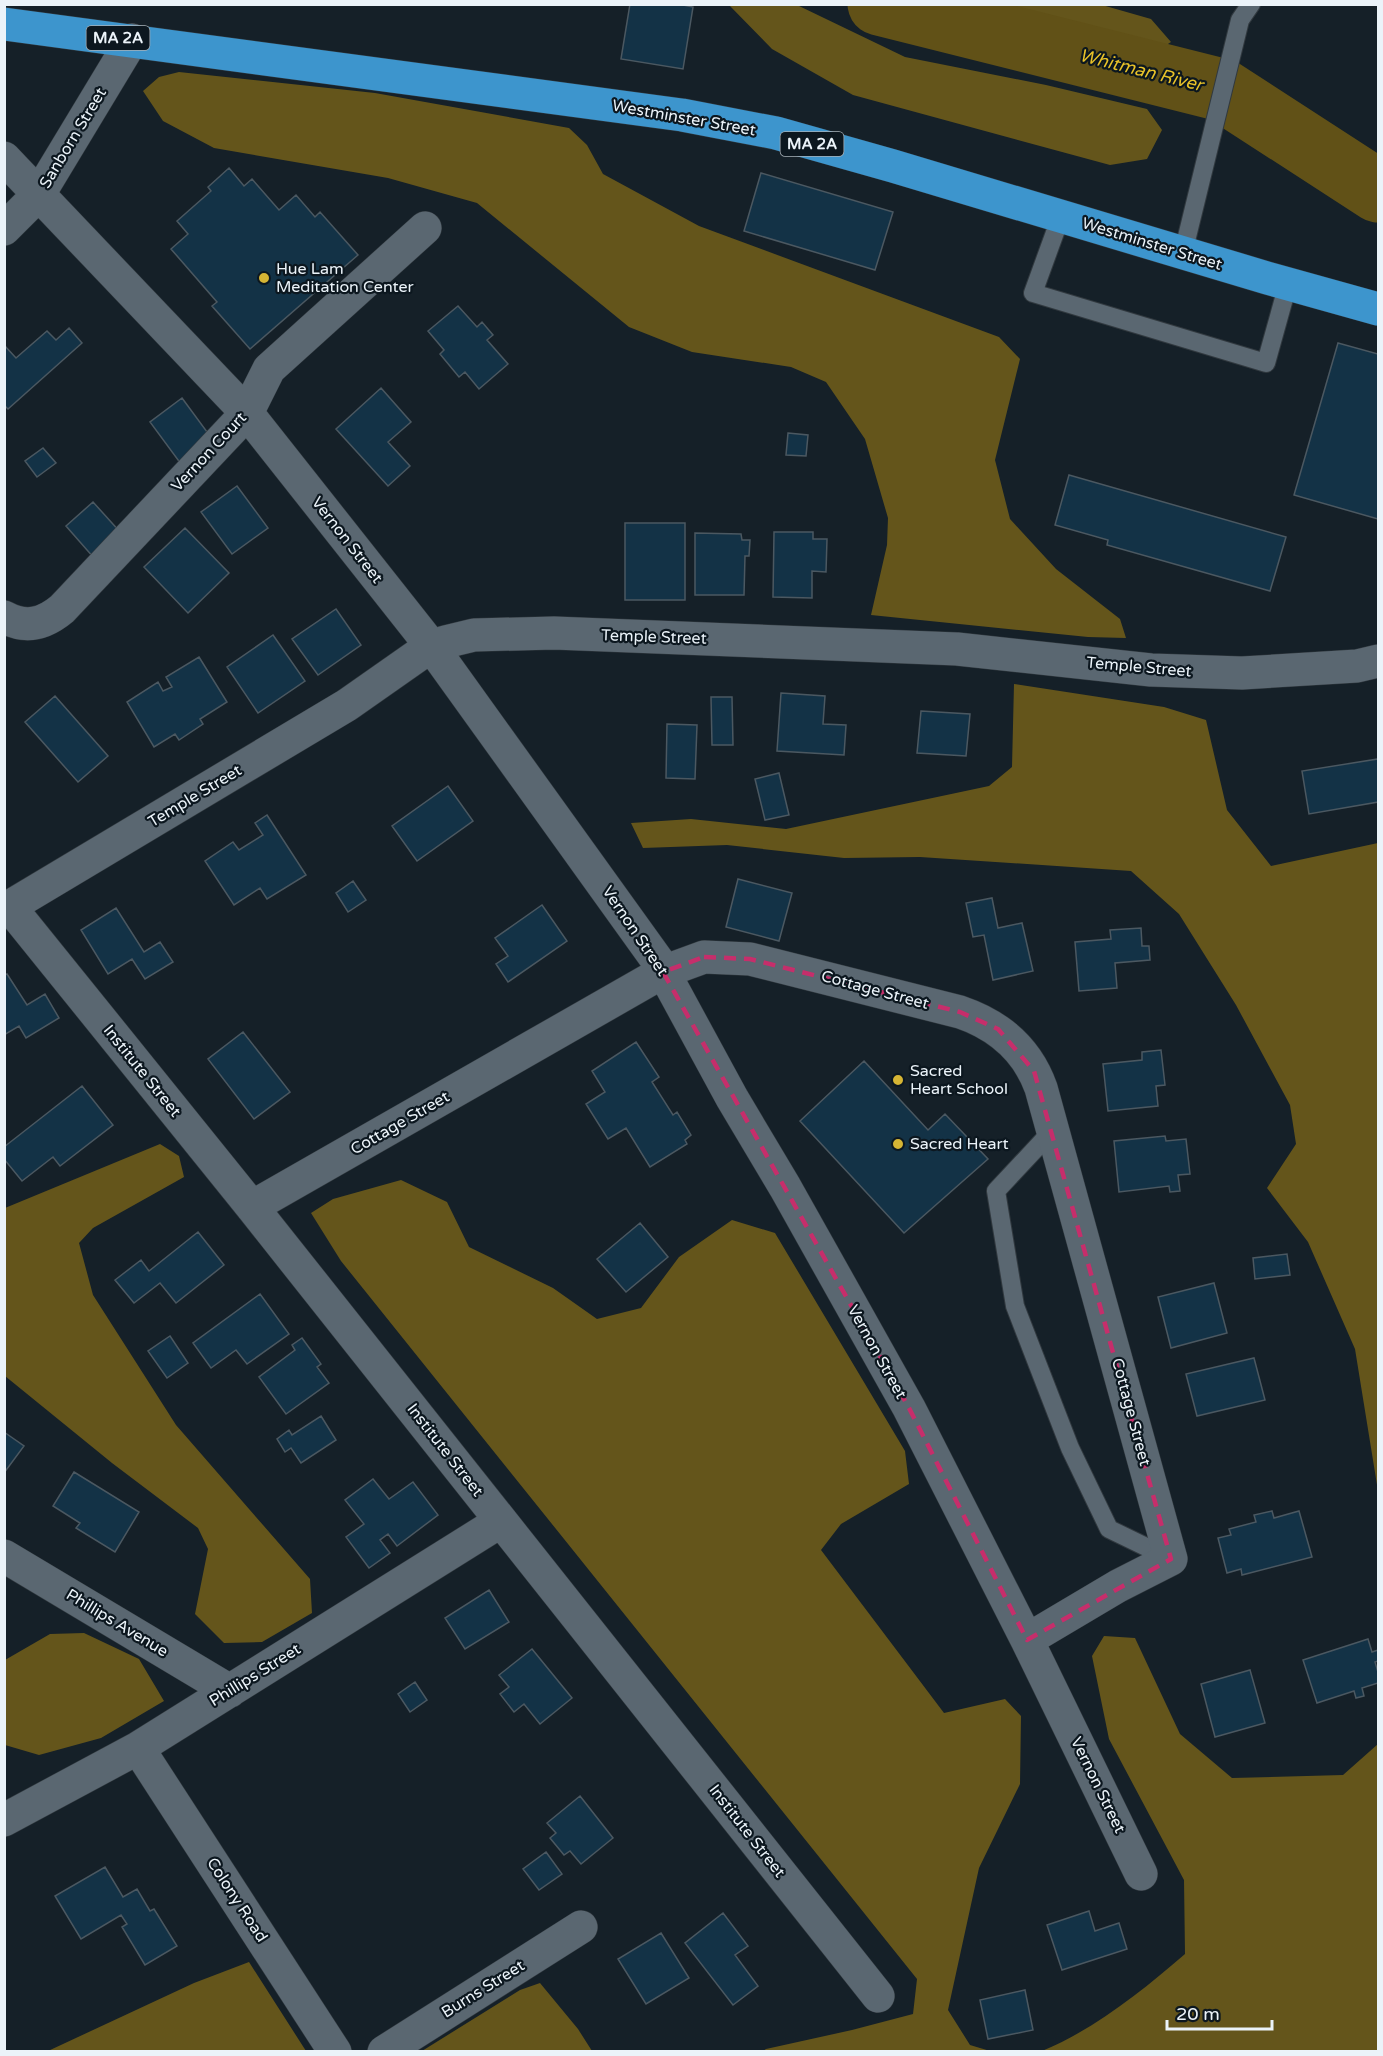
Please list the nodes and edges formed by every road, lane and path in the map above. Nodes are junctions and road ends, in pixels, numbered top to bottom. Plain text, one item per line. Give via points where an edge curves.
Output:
1 (1251, 4) edge
2 (4, 24) edge
3 (132, 40) junction
4 (4, 158) edge
5 (39, 194) junction
6 (1061, 216) junction
7 (425, 228) dead end
8 (4, 229) edge
9 (1183, 253) junction
10 (1288, 284) junction
11 (1378, 309) edge
12 (247, 413) junction
13 (4, 617) edge
14 (432, 647) junction
15 (1378, 661) edge
16 (7, 908) edge
17 (663, 972) junction
18 (1053, 1130) junction
19 (252, 1207) junction
20 (501, 1521) junction
21 (4, 1556) edge
22 (1171, 1559) junction
23 (1028, 1640) junction
24 (230, 1691) junction
25 (138, 1748) junction
26 (4, 1820) edge
27 (1141, 1874) dead end
28 (582, 1927) dead end
29 (878, 1996) dead end
30 (336, 2052) edge
31 (384, 2052) edge

1 - 9 lane via 1240,20
2 - 3 highway, Westminster Street / MA 2A
3 - 5 street, Sanborn Street
3 - 6 highway, Westminster Street / MA 2A via 682,115 776,134
4 - 5 street, Vernon Street
5 - 8 street, Sanborn Street
5 - 12 street, Vernon Street
6 - 9 highway, Westminster Street / MA 2A
6 - 10 lane via 1033,293 1266,363
7 - 12 street, Vernon Court via 269,369
9 - 10 highway, Westminster Street / MA 2A
10 - 11 highway, Westminster Street / MA 2A
12 - 13 street, Vernon Court via 62,609 48,619 28,625
12 - 14 street, Vernon Street
14 - 15 street, Temple Street via 474,635 554,633 957,648 1162,670 1242,673 1357,666
14 - 16 street, Temple Street via 347,705
14 - 17 street, Vernon Street
16 - 19 street, Institute Street
17 - 18 street, Cottage Street via 704,957 750,959 977,1018 1004,1034 1027,1060 1039,1082
17 - 19 street, Cottage Street
17 - 23 street, Vernon Street via 909,1408
18 - 22 street, Cottage Street
18 - 22 lane via 996,1191 1015,1306 1070,1448 1109,1529
19 - 20 street, Institute Street
20 - 24 street, Phillips Street
20 - 29 street, Institute Street
21 - 24 street, Phillips Avenue
22 - 23 street
23 - 27 street, Vernon Street
24 - 25 street, Phillips Street
25 - 26 street, Phillips Street
25 - 30 street, Colony Road
28 - 31 street, Burns Street

